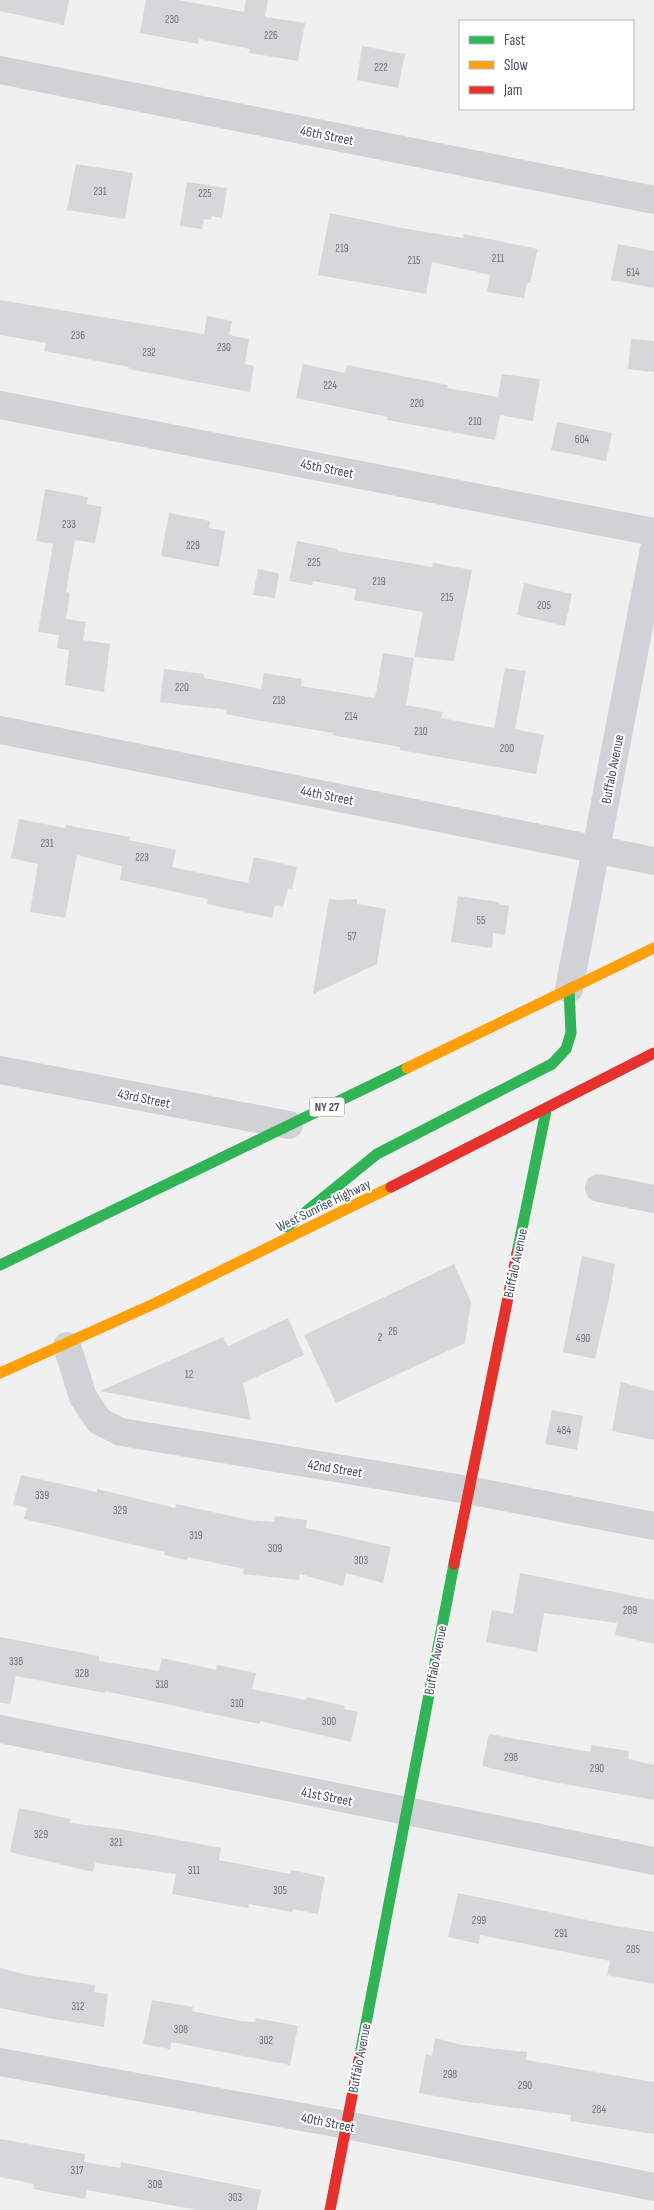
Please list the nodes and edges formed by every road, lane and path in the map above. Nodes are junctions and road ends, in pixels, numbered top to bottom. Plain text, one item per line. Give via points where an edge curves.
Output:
1 (0, 70) edge
2 (654, 200) edge
3 (0, 405) edge
4 (654, 532) edge
5 (654, 548) edge
6 (0, 730) edge
7 (596, 849) junction
8 (654, 861) edge
9 (654, 948) edge
10 (569, 989) junction
11 (654, 1053) edge
12 (0, 1070) edge
13 (546, 1111) junction
14 (289, 1125) junction
15 (599, 1188) dead end
16 (654, 1199) edge
17 (247, 1260) junction
18 (0, 1265) edge
19 (67, 1346) junction
20 (0, 1373) edge
21 (468, 1490) junction
22 (654, 1526) edge
23 (0, 1729) edge
24 (405, 1812) junction
25 (654, 1861) edge
26 (0, 2062) edge
27 (346, 2125) junction
28 (654, 2187) edge
29 (330, 2210) edge

1 - 2 street, 46th Street
3 - 4 street, 45th Street
5 - 7 street, Buffalo Avenue
6 - 7 street, 44th Street
7 - 8 street, 44th Street
7 - 10 street, Buffalo Avenue
9 - 10 main road, NY 27
10 - 14 main road, NY 27
10 - 17 main road via 571,1033 566,1049 552,1064 378,1154
11 - 13 main road, West Sunrise Highway
12 - 14 street, 43rd Street
13 - 17 main road, West Sunrise Highway
13 - 21 main road, Buffalo Avenue
14 - 18 main road, NY 27
15 - 16 street
17 - 19 main road, West Sunrise Highway
19 - 20 main road, West Sunrise Highway
19 - 21 street, 42nd Street via 83,1397 99,1421 121,1432
21 - 22 street, 42nd Street
21 - 24 main road, Buffalo Avenue
23 - 24 street, 41st Street
24 - 25 street, 41st Street
24 - 27 main road, Buffalo Avenue
26 - 27 street, 40th Street
27 - 28 street, 40th Street
27 - 29 main road, Buffalo Avenue

